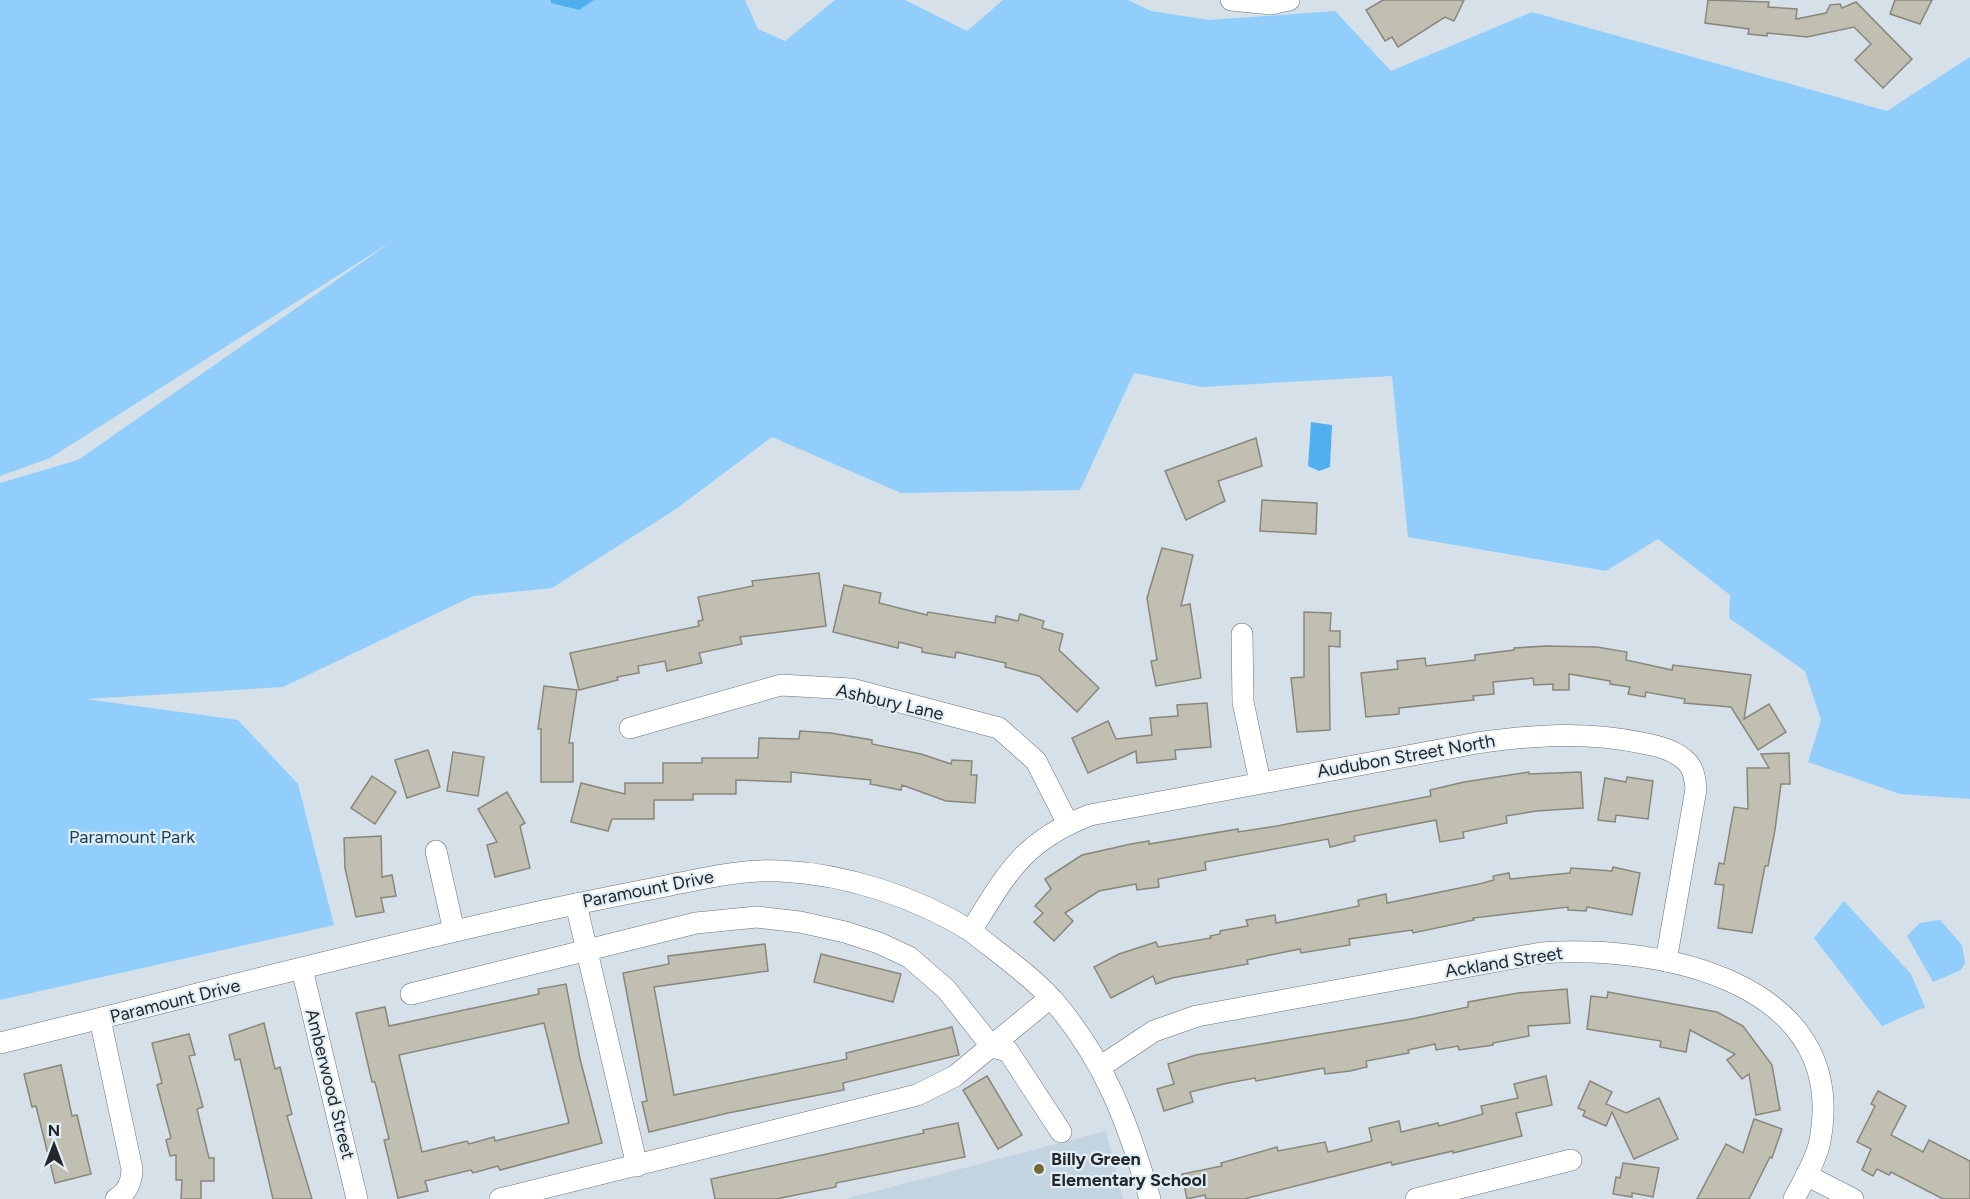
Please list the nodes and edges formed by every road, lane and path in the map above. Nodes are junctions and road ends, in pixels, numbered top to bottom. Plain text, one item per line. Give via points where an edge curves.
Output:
1 (1231, 0) edge
2 (1289, 0) edge
3 (1242, 634) dead end
4 (630, 728) dead end
5 (1260, 782) junction
6 (1068, 824) junction
7 (436, 851) dead end
8 (576, 904) junction
9 (454, 931) junction
10 (971, 931) junction
11 (586, 951) junction
12 (1666, 962) junction
13 (302, 969) junction
14 (411, 993) dead end
15 (1050, 998) junction
16 (100, 1019) junction
17 (0, 1043) edge
18 (992, 1047) junction
19 (1100, 1067) junction
20 (1061, 1132) dead end
21 (1571, 1160) dead end
22 (637, 1166) junction
23 (1806, 1175) junction
24 (116, 1199) edge
25 (357, 1199) edge
26 (500, 1199) edge
27 (1150, 1199) edge
28 (1416, 1199) edge
29 (1794, 1199) edge
30 (1853, 1199) edge

1 - 2 street
3 - 5 street via 1244,702
4 - 6 street, Ashbury Lane via 781,685 851,689 999,728 1036,761
5 - 6 street, Audubon Street North via 1090,815
5 - 12 street, Audubon Street North via 1528,735 1616,737 1661,747 1689,763 1696,789
6 - 10 street, Audubon Street North via 1045,836 1024,854
7 - 9 street
8 - 9 street, Paramount Drive
8 - 10 street, Paramount Drive via 735,872 780,871 821,875 907,898
8 - 11 street
9 - 13 street, Paramount Drive
10 - 15 street, Paramount Drive
11 - 14 street
11 - 18 street via 728,918 800,922 879,943 909,957 946,989
11 - 22 street
12 - 19 street, Ackland Street via 1597,952 1541,953 1197,1016 1154,1031
12 - 23 street, Ackland Street via 1712,972 1762,995 1796,1028 1815,1066 1821,1105 1820,1141
13 - 16 street, Paramount Drive
13 - 25 street, Amberwood Street
15 - 18 street
15 - 19 street, Paramount Drive
16 - 17 street, Paramount Drive
16 - 24 street via 132,1169 132,1179
18 - 20 street via 1008,1051
18 - 22 street via 954,1076 917,1095
19 - 27 street, Paramount Drive via 1120,1106
21 - 28 street
22 - 26 street
23 - 29 street, Ackland Street
23 - 30 street

